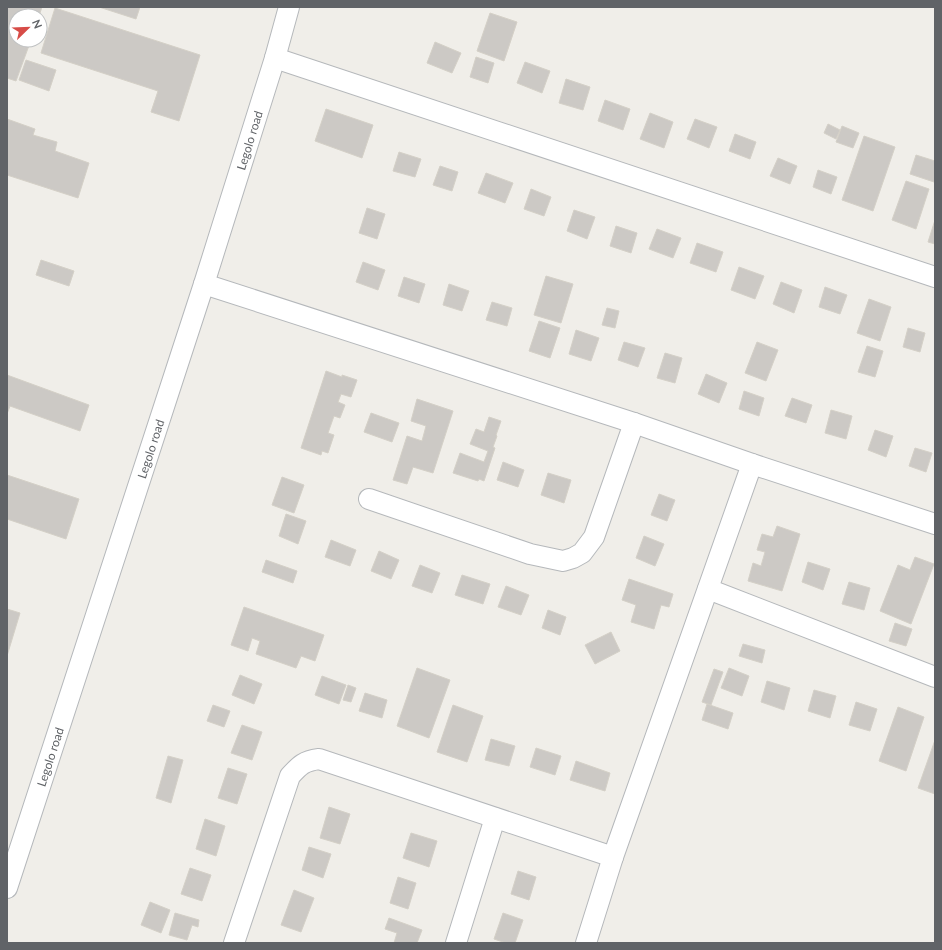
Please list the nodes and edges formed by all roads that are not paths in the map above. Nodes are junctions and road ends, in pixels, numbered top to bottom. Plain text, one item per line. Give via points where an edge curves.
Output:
1 (289, 7) edge
2 (275, 58) junction
3 (935, 277) edge
4 (204, 284) junction
5 (634, 423) junction
6 (752, 464) junction
7 (369, 498) dead end
8 (935, 524) edge
9 (708, 589) junction
10 (935, 677) edge
11 (496, 818) junction
12 (613, 856) junction
13 (7, 888) edge
14 (234, 943) edge
15 (456, 943) edge
16 (586, 943) edge

1 - 2 street, Legolo road
2 - 3 street
2 - 4 street, Legolo road
4 - 5 street
4 - 13 street, Legolo road
5 - 6 street
5 - 7 street via 594,537 582,553 563,561 530,554
6 - 8 street
6 - 9 street
9 - 10 street
9 - 12 street
11 - 12 street
11 - 14 street via 319,759 309,760 290,776
11 - 15 street
12 - 16 street

